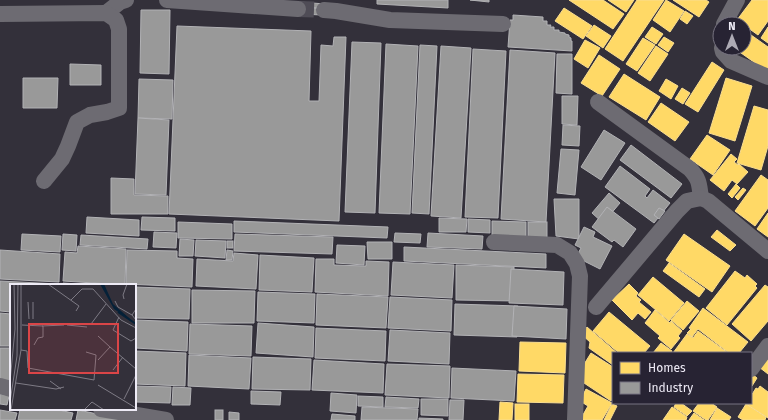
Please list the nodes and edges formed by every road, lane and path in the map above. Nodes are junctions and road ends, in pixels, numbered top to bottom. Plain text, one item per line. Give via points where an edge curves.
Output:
1 (126, 0) edge
2 (167, 0) edge
3 (737, 0) edge
4 (298, 9) tunnel mouth
5 (324, 10) tunnel mouth
6 (106, 13) junction
7 (0, 14) edge
8 (728, 16) edge
9 (503, 24) dead end
10 (727, 56) edge
11 (768, 78) edge
12 (598, 102) dead end
13 (44, 181) dead end
14 (701, 198) junction
15 (494, 242) dead end
16 (768, 251) edge
17 (596, 307) dead end
18 (768, 346) edge
19 (752, 368) edge
20 (0, 386) edge
21 (10, 389) edge
22 (107, 410) edge
23 (166, 420) edge
24 (575, 420) edge

1 - 6 street
2 - 4 street
3 - 8 street
5 - 9 street via 390,20
6 - 7 street
6 - 13 street via 116,20 119,29 119,108 90,115 77,122 62,159
10 - 11 street via 731,61
12 - 14 street via 690,169 697,176
14 - 16 street via 708,200
14 - 17 street via 687,201 677,211
15 - 24 street via 557,245 570,252 577,264 580,276
18 - 19 street
20 - 21 street
22 - 23 street

